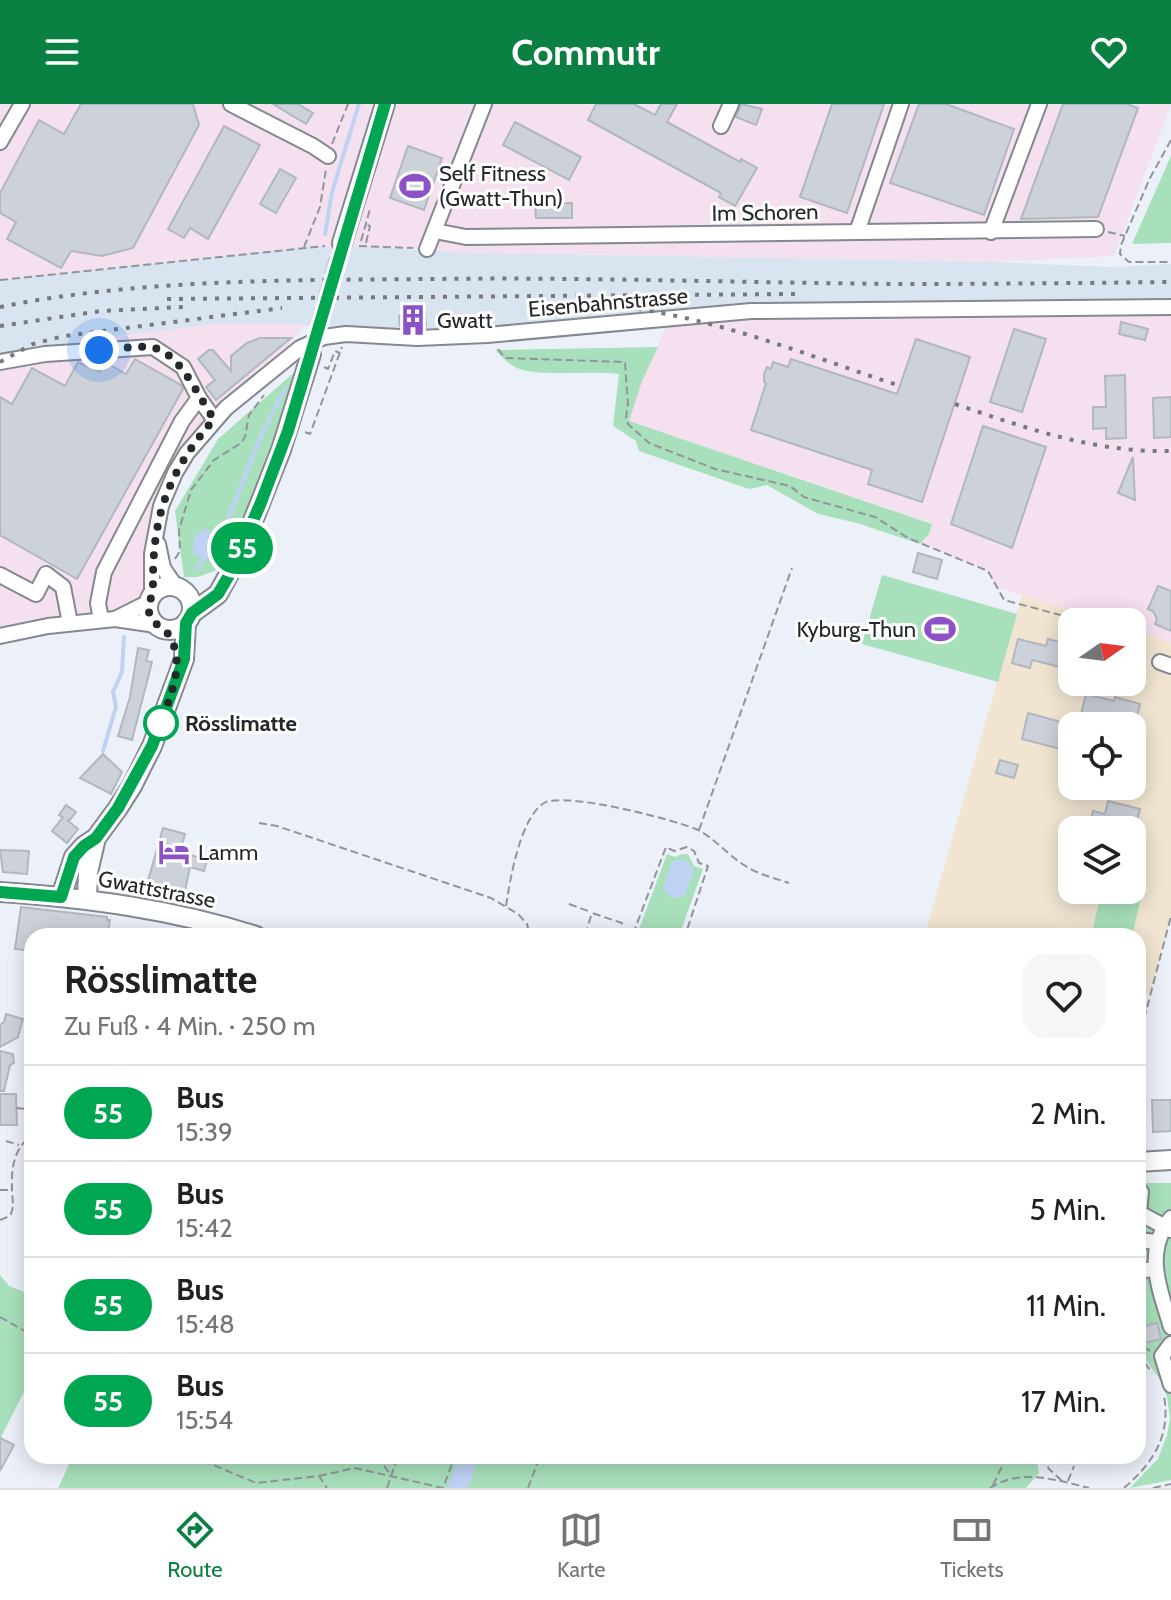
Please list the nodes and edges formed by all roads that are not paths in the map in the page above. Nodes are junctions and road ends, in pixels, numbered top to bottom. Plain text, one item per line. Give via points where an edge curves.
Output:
1 (22, 104) edge
2 (231, 104) edge
3 (385, 104) edge
4 (484, 104) edge
5 (731, 104) edge
6 (901, 104) edge
7 (1039, 104) edge
8 (721, 126) dead end
9 (0, 142) edge
10 (328, 156) road end
11 (1096, 229) road end
12 (435, 231) junction
13 (857, 232) junction
14 (991, 232) junction
15 (342, 245) tunnel mouth
16 (427, 249) road end
17 (1171, 307) edge
18 (317, 360) tunnel mouth
19 (0, 362) edge
20 (199, 398) junction
21 (214, 419) junction
22 (156, 539) junction
23 (0, 575) edge
24 (228, 577) junction
25 (180, 589) junction
26 (151, 598) junction
27 (189, 618) junction
28 (108, 619) junction
29 (70, 623) junction
30 (160, 627) junction
31 (0, 636) edge
32 (177, 673) junction
33 (96, 838) junction
34 (0, 892) edge
35 (61, 897) junction
36 (87, 899) junction
37 (225, 928) edge
38 (1171, 1160) edge
39 (1146, 1162) edge
40 (1146, 1216) edge
41 (1169, 1225) edge
42 (1146, 1241) edge
43 (1156, 1242) junction
44 (1155, 1268) junction
45 (1146, 1270) edge
46 (1171, 1327) edge
47 (1171, 1344) edge
48 (1166, 1388) edge

1 - 9 street
2 - 10 street
3 - 15 main road
4 - 12 street
5 - 8 street
6 - 13 street
7 - 14 street
11 - 14 street, Im Schoren
12 - 13 street, Im Schoren via 466,237
12 - 16 street
13 - 14 street, Im Schoren
17 - 21 street, Eisenbahnstrasse via 751,311 487,335 346,334 300,348
18 - 24 main road
19 - 20 street via 153,347 183,367
20 - 21 street
20 - 28 street via 104,572 98,603
21 - 22 street, Eisenbahnstrasse via 170,484
22 - 25 street, Eisenbahnstrasse via 163,568
22 - 26 street, Eisenbahnstrasse
23 - 29 street via 36,594 46,574 63,587
24 - 25 main road via 203,589
24 - 27 main road via 218,594
25 - 26 main road via 161,588
25 - 27 main road via 190,599
26 - 28 street
26 - 30 main road via 149,614
27 - 30 main road via 177,629
27 - 32 main road via 186,651
28 - 29 street
28 - 30 street
29 - 31 street
30 - 32 main road via 175,650
32 - 33 main road via 142,768
33 - 35 main road via 74,857
33 - 36 main road
34 - 35 main road, Gwattstrasse
35 - 36 main road, Gwattstrasse
36 - 37 main road, Gwattstrasse
38 - 39 main road
40 - 41 street
41 - 43 street
42 - 43 street
43 - 44 street
44 - 45 street
44 - 46 street
47 - 48 street via 1162,1356

